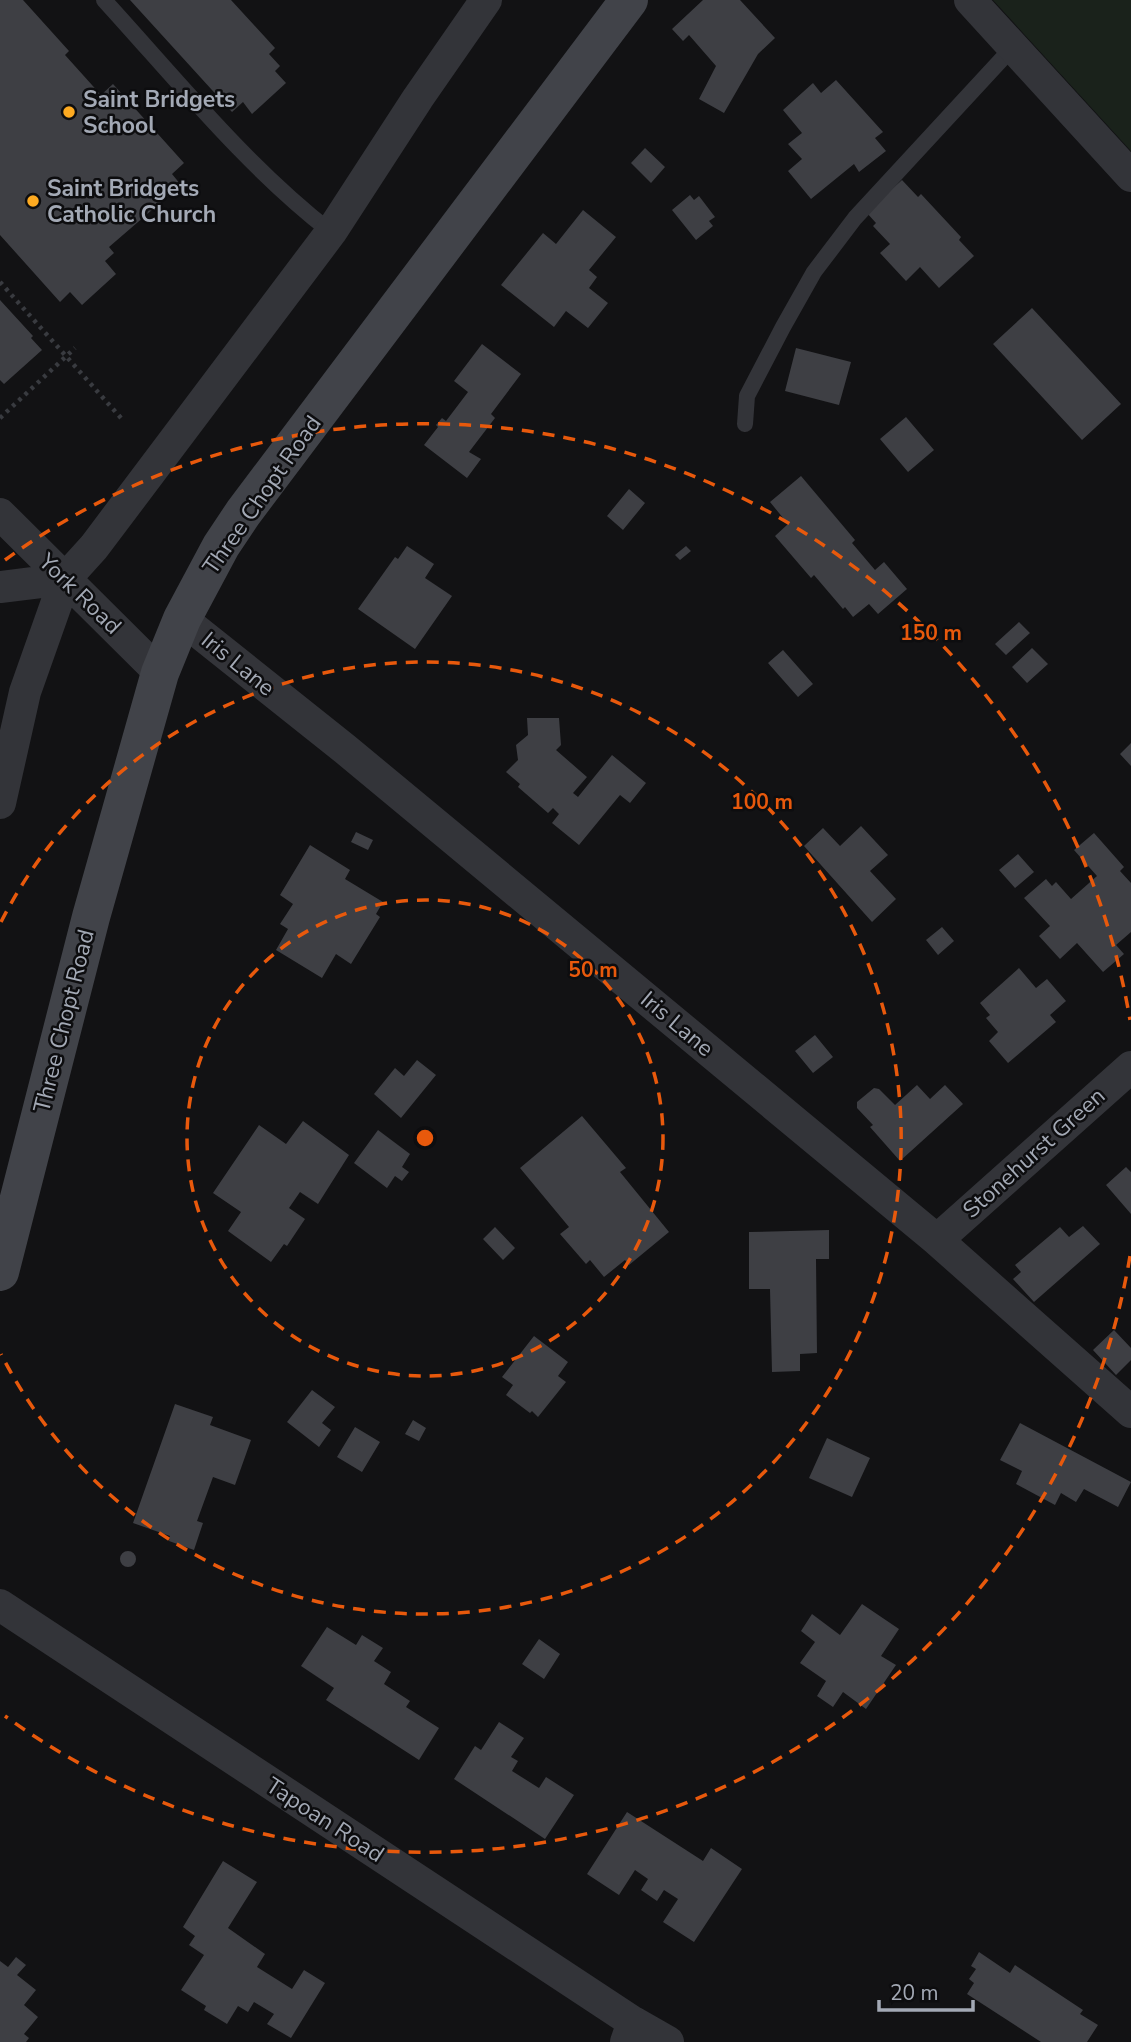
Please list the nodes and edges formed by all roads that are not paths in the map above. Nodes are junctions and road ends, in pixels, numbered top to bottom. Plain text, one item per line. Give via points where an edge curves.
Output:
1 (104, 0) edge
2 (486, 0) edge
3 (629, 0) edge
4 (970, 0) edge
5 (1013, 47) junction
6 (1131, 176) edge
7 (331, 232) junction
8 (745, 425) dead end
9 (0, 514) edge
10 (65, 579) junction
11 (0, 587) edge
12 (182, 619) junction
13 (160, 673) junction
14 (0, 803) edge
15 (1131, 1067) edge
16 (937, 1240) junction
17 (0, 1272) edge
18 (1131, 1412) edge
19 (0, 1605) edge
20 (630, 2032) edge
21 (668, 2042) edge

1 - 7 lane via 250,160
2 - 7 street
3 - 12 main road, Three Chopt Road via 251,503
4 - 5 street
5 - 6 street
5 - 8 lane via 855,218 814,272 747,397
7 - 10 street via 94,547
9 - 10 street, York Road
10 - 11 street
10 - 13 street, York Road
10 - 14 street via 25,692
12 - 13 main road, Three Chopt Road
12 - 16 street, Iris Lane
13 - 17 main road, Three Chopt Road via 91,917
15 - 16 street, Stonehurst Green
16 - 18 street, Iris Lane
19 - 20 street, Tapoan Road
20 - 21 street, Tapoan Road

